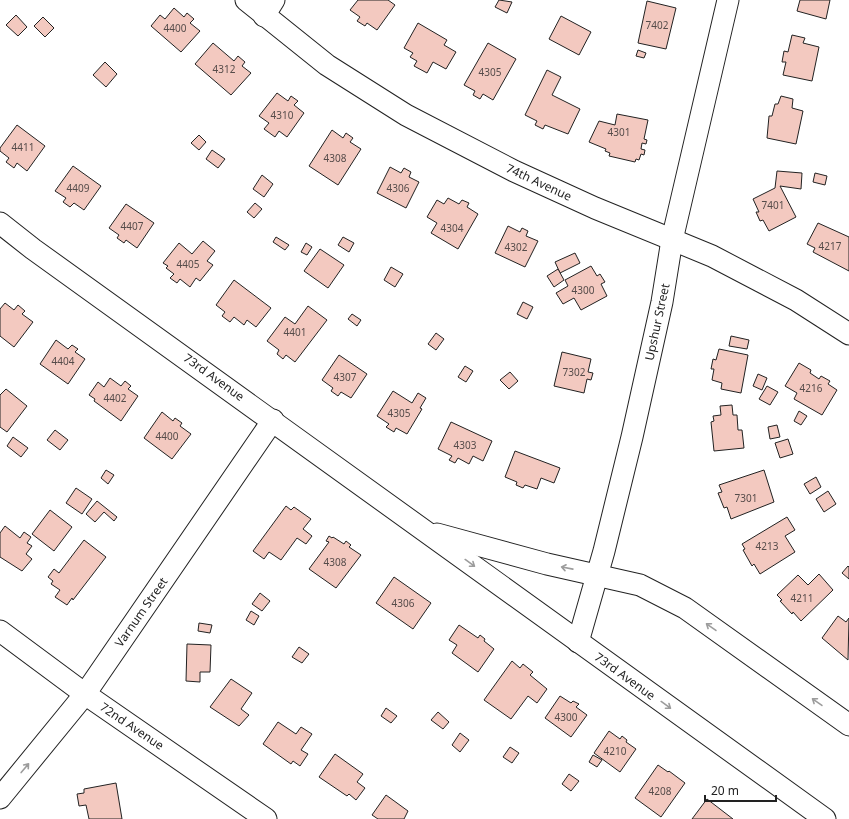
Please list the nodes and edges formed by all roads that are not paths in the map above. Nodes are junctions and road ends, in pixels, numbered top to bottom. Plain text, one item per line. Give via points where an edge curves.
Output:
1 (246, 0) edge
2 (728, 0) edge
3 (269, 8) edge
4 (0, 223) edge
5 (672, 240) junction
6 (849, 334) edge
7 (273, 420) junction
8 (427, 532) junction
9 (597, 574) junction
10 (0, 631) edge
11 (578, 642) junction
12 (85, 694) junction
13 (849, 725) edge
14 (0, 798) edge
15 (266, 819) edge
16 (825, 819) edge

1 - 3 street, 74th Avenue
2 - 5 street, Upshur Street
3 - 5 street, 74th Avenue via 327,65 406,115 514,171
4 - 7 street, 73rd Avenue
5 - 6 street, 74th Avenue via 712,256 789,296
5 - 9 street, Upshur Street via 662,302 632,437
7 - 8 street, 73rd Avenue
7 - 12 street, Varnum Street
9 -> 8 street, 73rd Avenue via 547,564
8 -> 11 street, 73rd Avenue
9 - 11 street, Upshur Street
13 -> 9 street, 73rd Avenue via 685,608 640,585
10 - 12 street, 72nd Avenue
11 -> 16 street, 73rd Avenue
14 -> 12 street, Varnum Street
12 - 15 street, 72nd Avenue

